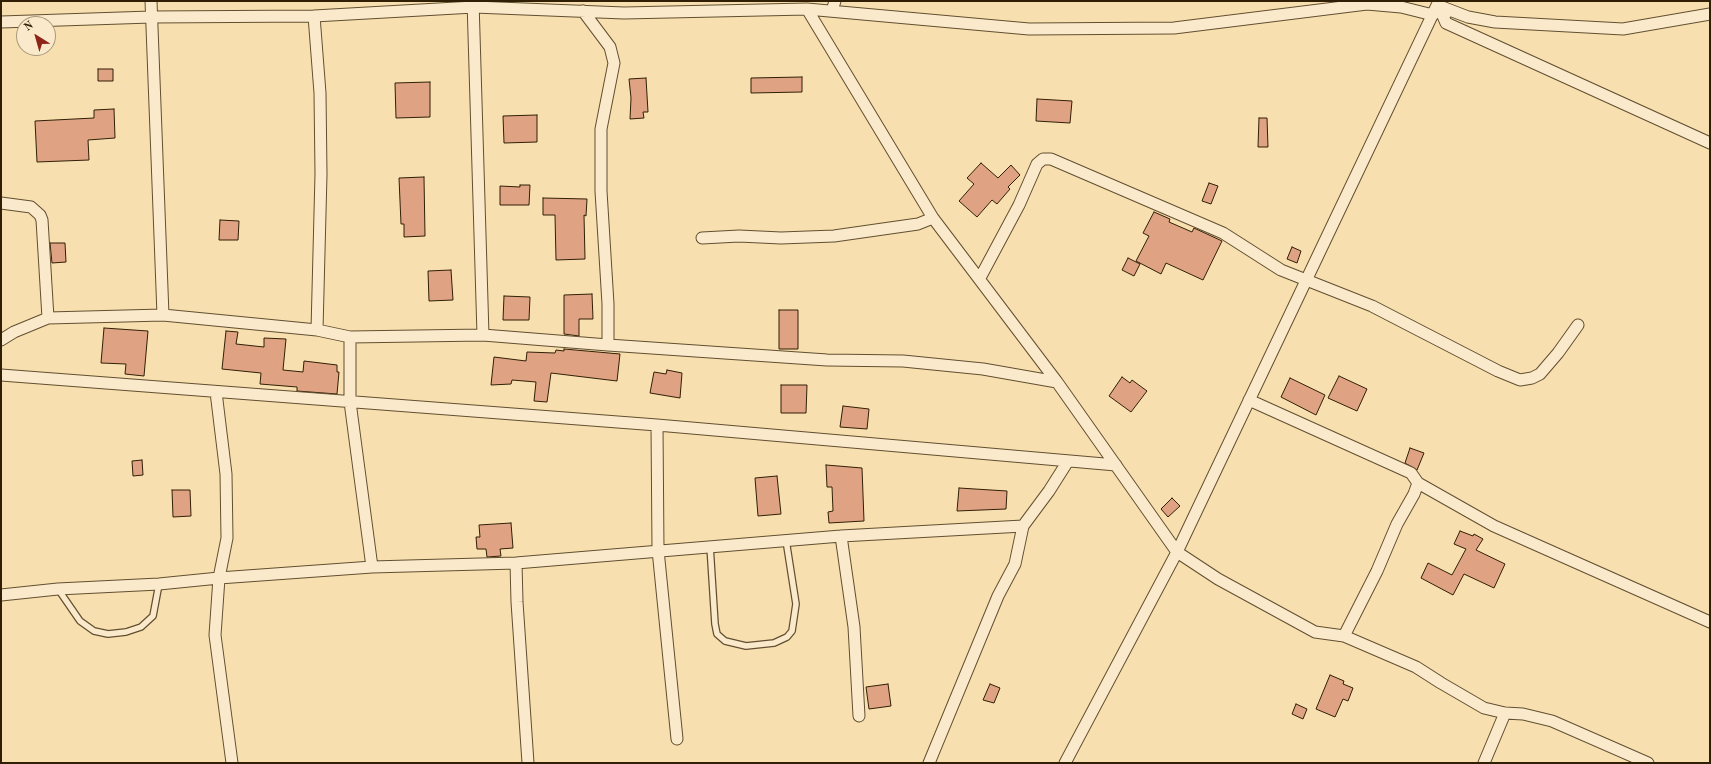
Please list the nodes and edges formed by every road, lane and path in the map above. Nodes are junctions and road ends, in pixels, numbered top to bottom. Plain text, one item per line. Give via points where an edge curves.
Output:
1 (152, 1) edge
2 (473, 4) edge
3 (702, 6) edge
4 (834, 6) edge
5 (1436, 7) edge
6 (807, 9) junction
7 (1449, 10) junction
8 (583, 11) junction
9 (1710, 14) edge
10 (314, 16) junction
11 (151, 17) junction
12 (1, 22) edge
13 (1710, 143) edge
14 (1, 203) edge
15 (933, 218) junction
16 (702, 238) dead end
17 (980, 278) junction
18 (1306, 281) junction
19 (163, 315) junction
20 (48, 318) junction
21 (1578, 325) dead end
22 (317, 330) junction
23 (483, 335) junction
24 (350, 338) junction
25 (1, 340) edge
26 (608, 346) junction
27 (1, 375) edge
28 (1057, 382) junction
29 (216, 392) junction
30 (1249, 400) junction
31 (350, 402) junction
32 (657, 425) junction
33 (1068, 461) junction
34 (1116, 465) junction
35 (1418, 483) junction
36 (1024, 526) junction
37 (840, 536) junction
38 (786, 540) junction
39 (710, 546) junction
40 (658, 550) junction
41 (1177, 552) junction
42 (516, 563) junction
43 (372, 568) junction
44 (219, 578) junction
45 (159, 584) junction
46 (58, 589) junction
47 (1, 595) edge
48 (1710, 622) edge
49 (1344, 636) junction
50 (1505, 713) junction
51 (859, 716) dead end
52 (677, 739) dead end
53 (232, 763) edge
54 (528, 763) edge
55 (929, 763) edge
56 (1065, 763) edge
57 (1484, 763) edge
58 (1648, 763) edge

1 - 11 street
2 - 8 street
2 - 10 street
2 - 23 street
3 - 6 street
3 - 8 street via 624,12
4 - 5 street via 1030,29 1174,28 1368,4
4 - 6 street
5 - 7 street
5 - 18 street
6 - 15 street
7 - 9 street via 1495,22 1623,29
7 - 13 street via 1443,16 1446,23
8 - 26 street via 610,47 614,63 601,129
10 - 11 street
10 - 22 street via 320,93 321,174
11 - 12 street
11 - 19 street
14 - 20 street via 31,206 40,214
15 - 16 street via 918,224 834,236
15 - 17 street
17 - 18 street via 1019,205 1037,164 1043,159 1051,159 1223,233 1268,262
17 - 28 street
18 - 21 street via 1372,306 1520,380 1540,374
18 - 30 street
19 - 20 street
19 - 22 street
20 - 25 street
22 - 24 street
23 - 24 street
23 - 26 street
24 - 31 street
26 - 28 street via 827,360 903,361 983,369
27 - 29 street
28 - 34 street
29 - 31 street
29 - 44 street via 227,495 227,538
30 - 35 street via 1411,473
30 - 41 street
31 - 32 street
31 - 43 street
32 - 33 street
32 - 40 street
33 - 34 street
33 - 36 street
34 - 41 street
35 - 48 street via 1494,526
35 - 49 street
36 - 37 street
36 - 55 street via 1015,564 998,596
37 - 38 street
37 - 51 street via 854,627
38 - 39 street
38 - 39 lane via 796,604 792,631 788,637 774,643 746,646 725,641 717,634
39 - 40 street
40 - 42 street
40 - 52 street
41 - 49 street via 1218,579 1315,632
41 - 56 street
42 - 43 street
42 - 54 street
43 - 44 street
44 - 45 street
44 - 53 street via 215,635
45 - 46 street
45 - 46 lane via 153,616 141,627 108,634 94,631 80,621
46 - 47 street
49 - 50 street via 1416,666 1484,708
50 - 57 street
50 - 58 street via 1523,714 1552,721

